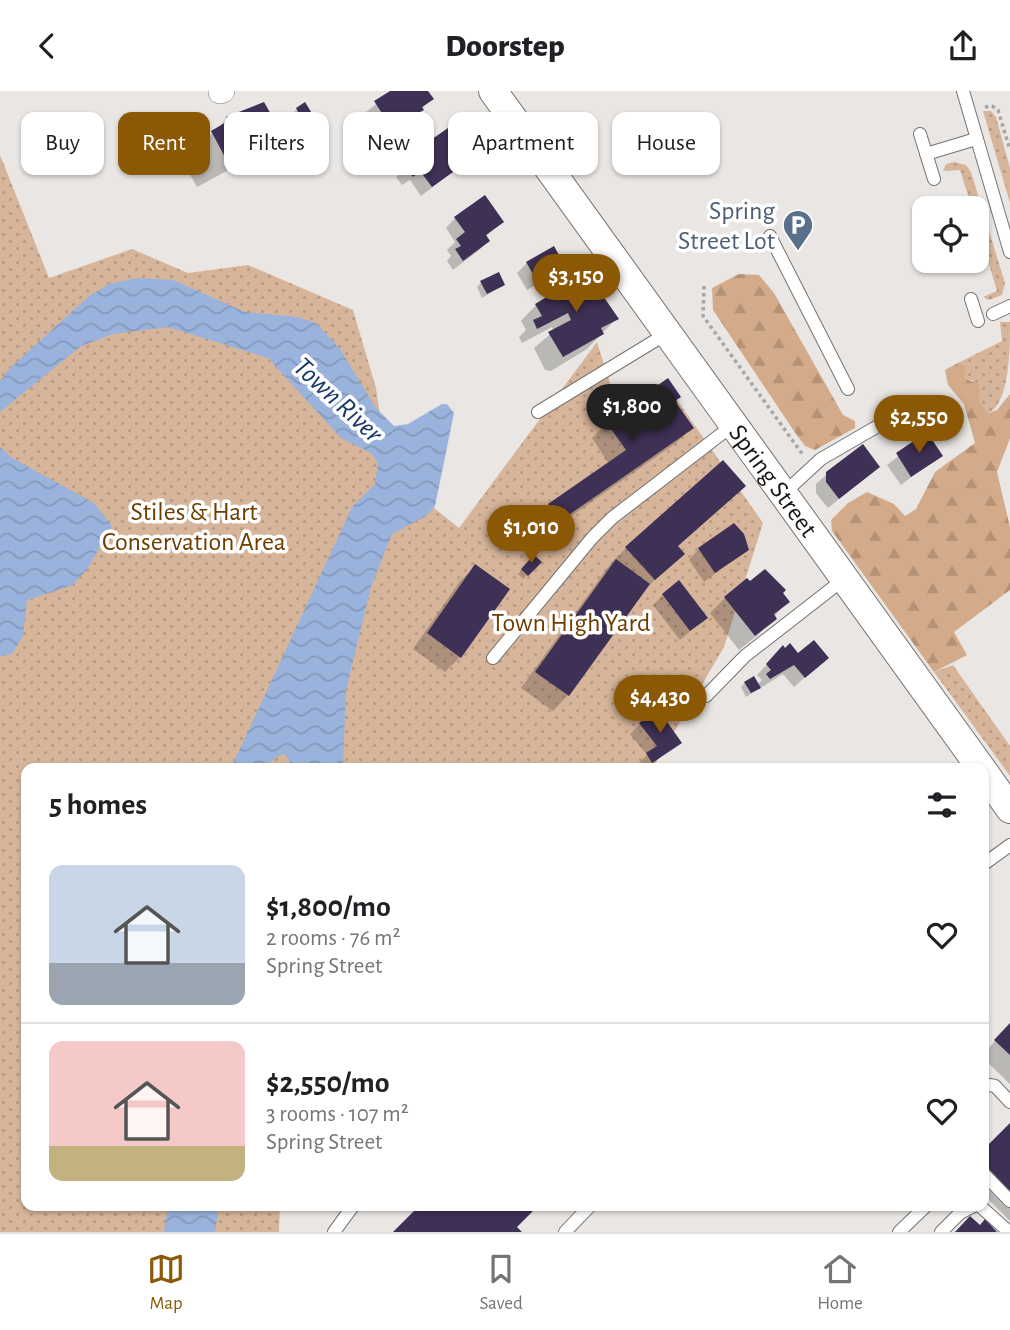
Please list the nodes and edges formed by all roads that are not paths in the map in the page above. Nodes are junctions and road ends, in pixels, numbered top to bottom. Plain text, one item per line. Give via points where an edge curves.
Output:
1 (493, 91) edge
2 (963, 91) edge
3 (920, 134) dead end
4 (976, 139) junction
5 (926, 154) junction
6 (934, 179) dead end
7 (770, 236) dead end
8 (1010, 252) edge
9 (971, 299) dead end
10 (1010, 306) edge
11 (993, 314) dead end
12 (978, 321) dead end
13 (666, 334) junction
14 (848, 389) dead end
15 (538, 412) dead end
16 (946, 423) dead end
17 (733, 425) junction
18 (783, 494) junction
19 (844, 579) junction
20 (493, 658) dead end
21 (706, 697) dead end
22 (977, 763) edge
23 (989, 780) edge
24 (1010, 809) edge
25 (1010, 845) edge
26 (989, 860) edge
27 (989, 1085) edge
28 (1010, 1103) edge
29 (989, 1179) edge
30 (1010, 1201) edge
31 (349, 1211) edge
32 (585, 1211) edge
33 (921, 1211) edge
34 (964, 1211) edge
35 (986, 1211) edge
36 (334, 1232) edge
37 (565, 1232) edge
38 (899, 1232) edge
39 (941, 1232) edge
40 (1009, 1232) edge

1 - 13 street, Spring Street
2 - 4 lane
3 - 5 lane
4 - 5 lane
4 - 8 lane
5 - 6 lane
7 - 14 lane
9 - 12 lane
10 - 11 lane
13 - 15 lane
13 - 17 street, Spring Street
16 - 18 lane via 928,410 890,419 821,459
17 - 18 street, Spring Street
17 - 20 lane via 612,518
18 - 19 street, Spring Street
19 - 21 lane via 745,656
19 - 22 street, Spring Street
23 - 24 street, Spring Street
25 - 26 lane
27 - 28 lane
29 - 30 lane
31 - 36 lane
32 - 37 lane
33 - 38 lane
34 - 39 lane
35 - 40 lane

